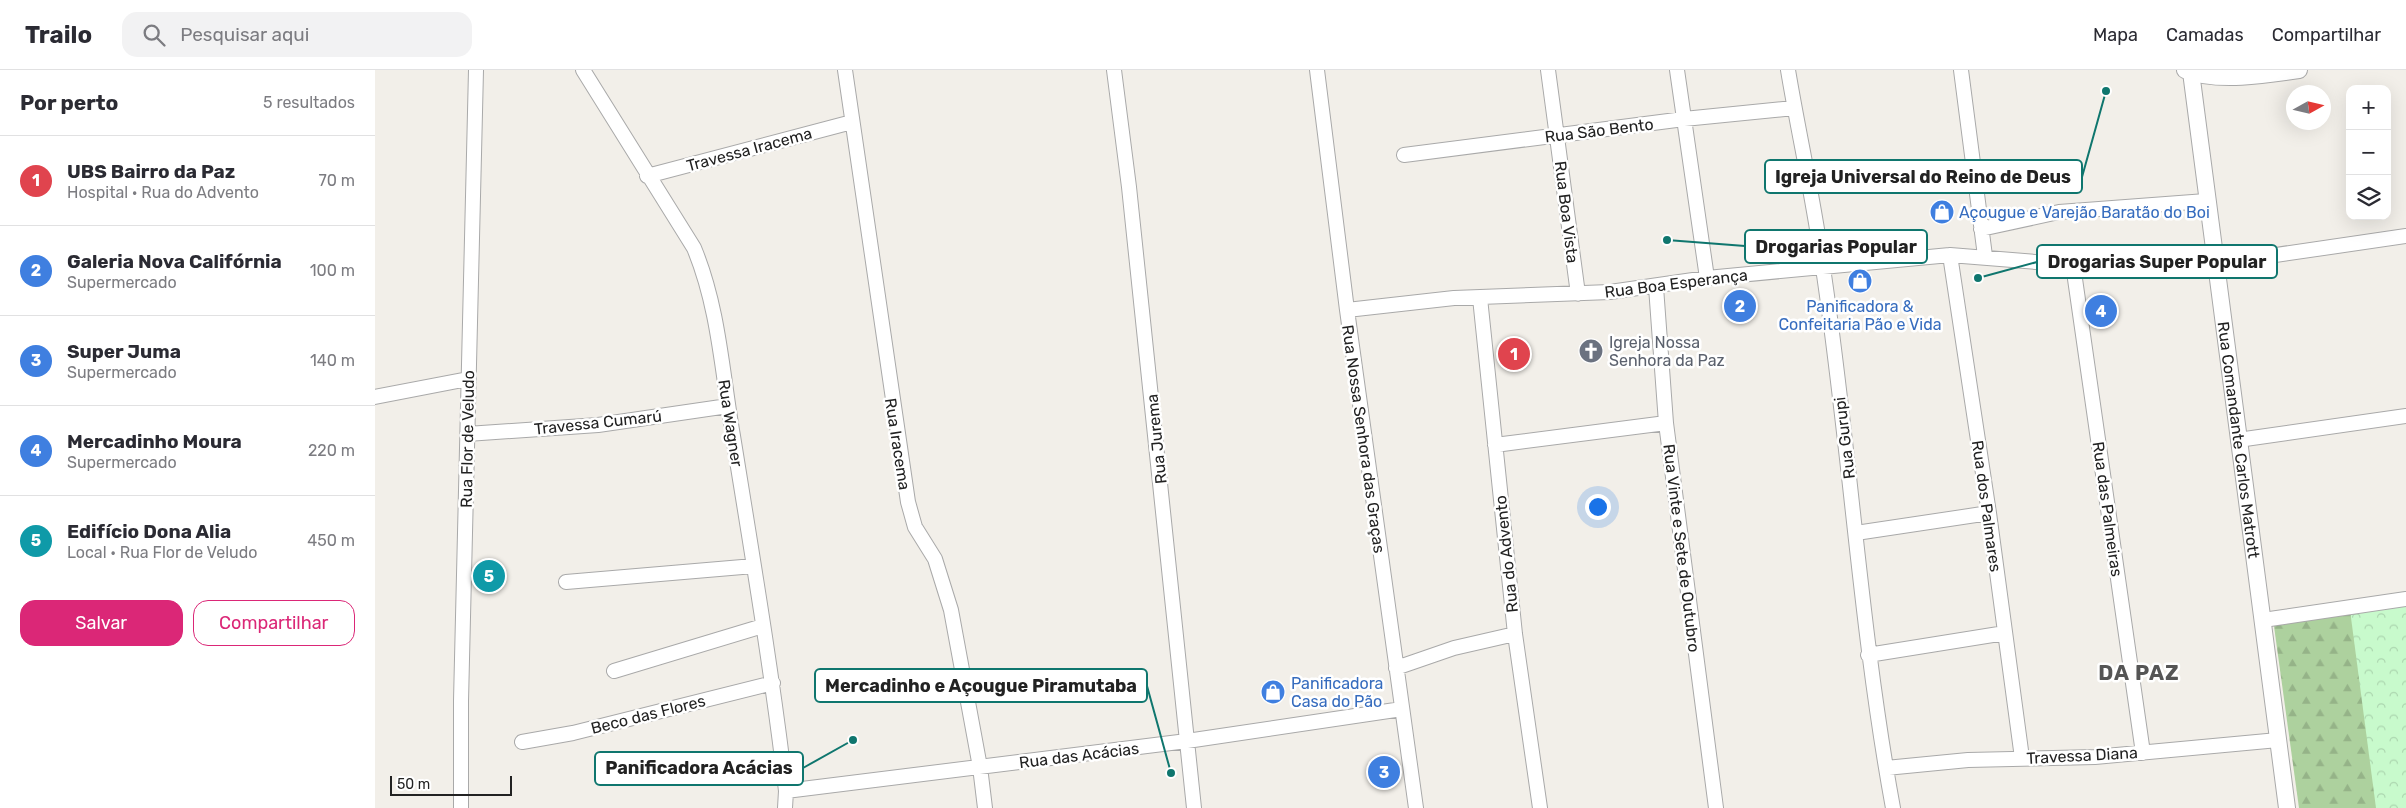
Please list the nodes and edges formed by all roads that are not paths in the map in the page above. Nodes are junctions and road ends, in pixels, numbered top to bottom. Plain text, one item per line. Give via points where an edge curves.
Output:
1 (476, 70) edge
2 (583, 70) edge
3 (845, 70) edge
4 (1114, 70) edge
5 (1317, 70) edge
6 (1548, 70) edge
7 (1677, 70) edge
8 (1788, 70) edge
9 (1961, 70) edge
10 (2299, 70) edge
11 (2188, 71) edge
12 (1794, 108) junction
13 (1684, 119) junction
14 (852, 122) junction
15 (1557, 135) junction
16 (1404, 155) dead end
17 (647, 176) junction
18 (2206, 201) junction
19 (1981, 229) junction
20 (2406, 236) edge
21 (1950, 255) junction
22 (1985, 256) junction
23 (2215, 264) junction
24 (2073, 265) junction
25 (1823, 267) junction
26 (1707, 278) junction
27 (1656, 287) junction
28 (1578, 294) junction
29 (1480, 298) junction
30 (1347, 310) junction
31 (469, 379) junction
32 (375, 397) edge
33 (727, 406) junction
34 (2406, 416) edge
35 (1666, 424) junction
36 (467, 434) junction
37 (2238, 440) junction
38 (1495, 445) junction
39 (1989, 513) junction
40 (1856, 533) junction
41 (754, 566) junction
42 (566, 582) dead end
43 (2406, 599) edge
44 (2263, 620) junction
45 (763, 626) junction
46 (2005, 633) junction
47 (1515, 634) junction
48 (1868, 655) junction
49 (1396, 668) junction
50 (614, 671) dead end
51 (773, 683) junction
52 (1402, 709) junction
53 (2278, 740) junction
54 (1187, 741) junction
55 (522, 742) dead end
56 (2143, 753) junction
57 (2022, 758) junction
58 (980, 767) junction
59 (1886, 768) junction
60 (786, 792) junction
61 (461, 808) edge
62 (785, 808) edge
63 (985, 808) edge
64 (1194, 808) edge
65 (1416, 808) edge
66 (1540, 808) edge
67 (1716, 808) edge
68 (1893, 808) edge
69 (2287, 808) edge

1 - 31 street, Rua Flor de Veludo
2 - 17 street, Rua Wagner
3 - 14 street, Rua Iracema
4 - 54 street, Rua Jurema
5 - 30 street, Rua Nossa Senhora das Graças
6 - 15 street, Rua Boa Vista
7 - 13 street
8 - 12 street, Rua Gurupi
9 - 19 street
10 - 11 street via 2249,76
11 - 18 street, Rua Comandante Carlos Matrott
12 - 13 street, Rua São Bento
12 - 25 street, Rua Gurupi
13 - 15 street, Rua São Bento
13 - 26 street
14 - 17 street, Travessa Iracema
14 - 58 street, Rua Iracema via 907,502 915,527 935,559 951,610
15 - 16 street, Rua São Bento
15 - 28 street, Rua Boa Vista
17 - 33 street, Rua Wagner via 694,248 705,275 715,314
18 - 19 street via 2059,212
18 - 23 street, Rua Comandante Carlos Matrott
19 - 22 street
20 - 23 street, Rua Boa Esperança
21 - 22 street, Rua Boa Esperança
21 - 25 street, Rua Boa Esperança
21 - 39 street, Rua dos Palmares
22 - 24 street, Rua Boa Esperança
23 - 24 street, Rua Boa Esperança
23 - 37 street, Rua Comandante Carlos Matrott
24 - 56 street, Rua das Palmeiras
25 - 26 street, Rua Boa Esperança
25 - 40 street, Rua Gurupi
26 - 27 street, Rua Boa Esperança
27 - 28 street, Rua Boa Esperança
27 - 35 street, Rua Vinte e Sete de Outubro
28 - 29 street, Rua Boa Esperança
29 - 30 street, Rua Boa Esperança
29 - 38 street, Rua do Advento
30 - 49 street, Rua Nossa Senhora das Graças
31 - 32 street
31 - 36 street, Rua Flor de Veludo
33 - 36 street, Travessa Cumarú via 598,425
33 - 41 street, Rua Wagner
34 - 37 street
35 - 38 street
35 - 67 street, Rua Vinte e Sete de Outubro
36 - 61 street, Rua Flor de Veludo
37 - 44 street, Rua Comandante Carlos Matrott
38 - 47 street, Rua do Advento
39 - 40 street
39 - 46 street, Rua dos Palmares
40 - 48 street, Rua Gurupi
41 - 42 street
41 - 45 street, Rua Wagner
43 - 44 street
44 - 53 street, Rua Comandante Carlos Matrott
45 - 50 street
45 - 51 street, Rua Wagner
46 - 48 street
46 - 57 street, Rua dos Palmares
47 - 49 street via 1454,648
47 - 66 street, Rua do Advento
48 - 59 street, Rua Gurupi
49 - 52 street, Rua Nossa Senhora das Graças
51 - 55 street, Beco das Flores via 573,733
51 - 60 street, Rua Wagner
52 - 54 street, Rua das Acácias
52 - 65 street, Rua Nossa Senhora das Graças
53 - 56 street, Travessa Diana
53 - 69 street, Rua Comandante Carlos Matrott
54 - 58 street, Rua das Acácias
54 - 64 street, Rua Jurema
56 - 57 street, Travessa Diana via 2055,760
57 - 59 street, Travessa Diana
58 - 60 street, Rua das Acácias
58 - 63 street, Rua Iracema
59 - 68 street, Rua Gurupi
60 - 62 street, Rua Wagner

